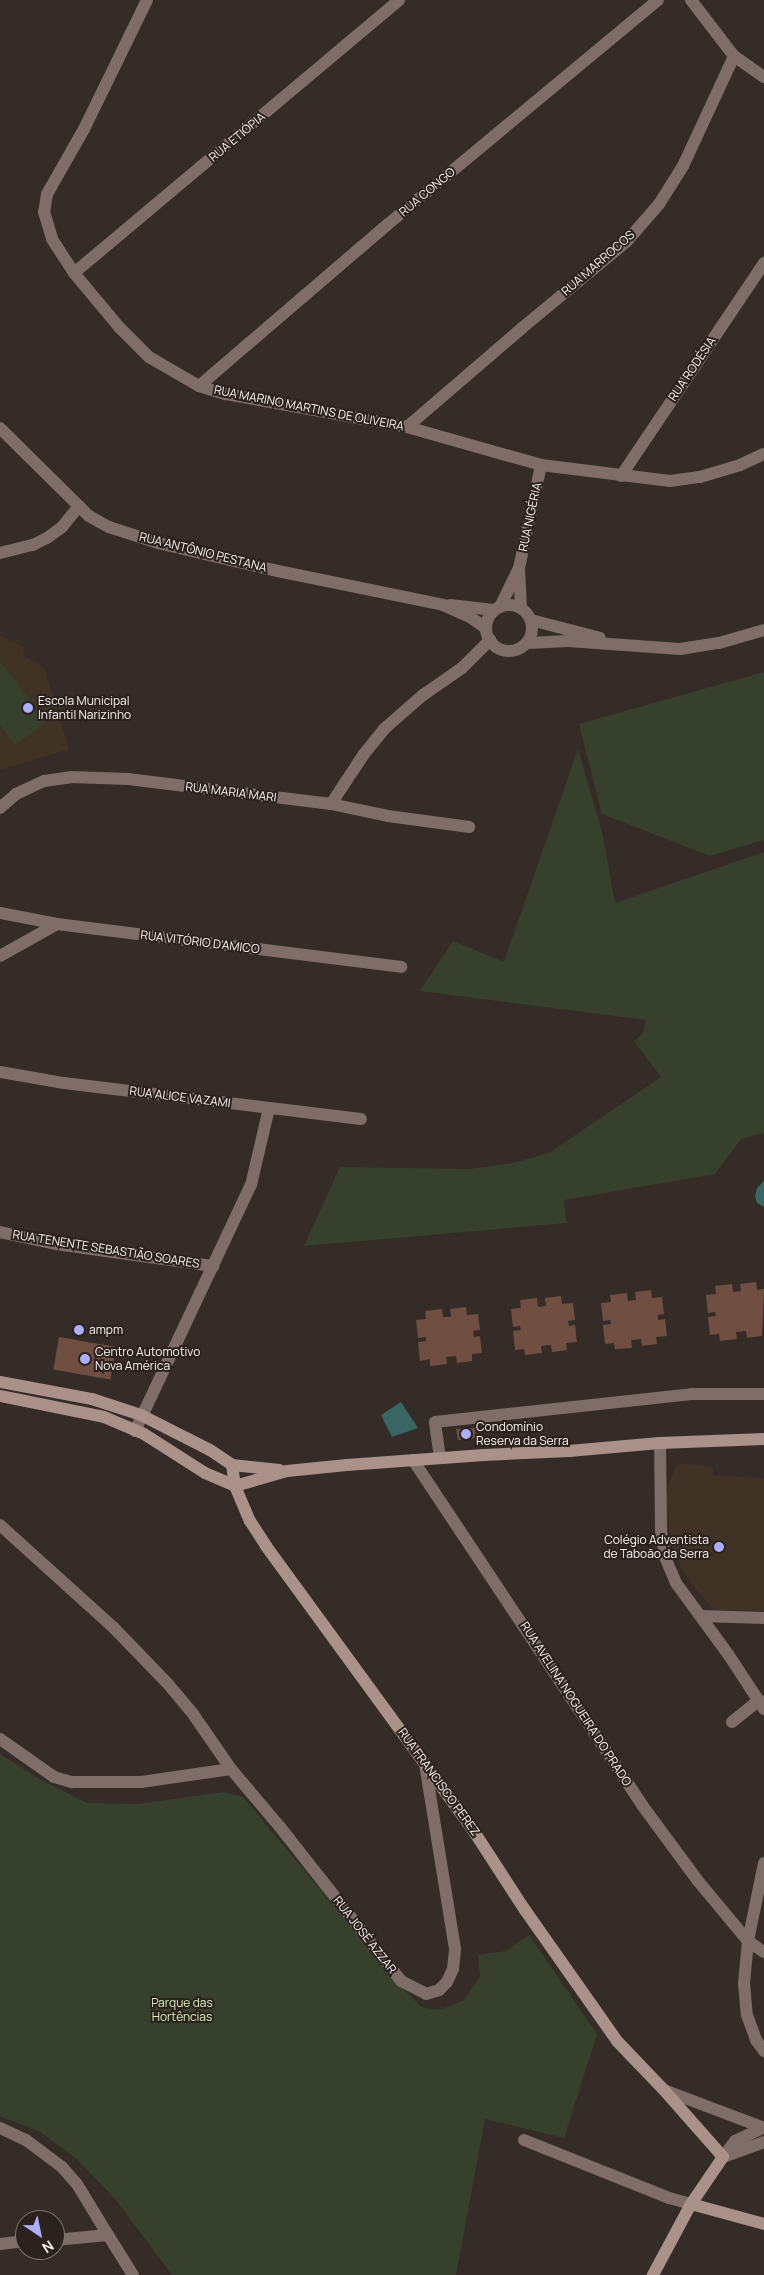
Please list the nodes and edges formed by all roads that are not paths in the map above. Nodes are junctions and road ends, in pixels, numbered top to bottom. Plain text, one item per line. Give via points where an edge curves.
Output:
1 (147, 0) edge
2 (399, 0) edge
3 (658, 0) edge
4 (691, 0) edge
5 (734, 56) junction
6 (764, 77) edge
7 (764, 262) edge
8 (74, 273) junction
9 (199, 386) junction
10 (407, 427) junction
11 (0, 428) edge
12 (764, 454) edge
13 (541, 465) junction
14 (621, 476) junction
15 (79, 506) junction
16 (0, 553) edge
17 (519, 568) junction
18 (442, 605) junction
19 (521, 608) junction
20 (497, 609) junction
21 (531, 620) junction
22 (764, 630) edge
23 (488, 634) junction
24 (528, 643) junction
25 (629, 645) junction
26 (500, 649) junction
27 (462, 668) junction
28 (331, 804) junction
29 (0, 808) edge
30 (469, 827) dead end
31 (0, 912) edge
32 (57, 924) junction
33 (0, 956) edge
34 (401, 967) dead end
35 (0, 1072) edge
36 (269, 1108) junction
37 (362, 1119) dead end
38 (0, 1232) edge
39 (213, 1266) junction
40 (0, 1382) edge
41 (764, 1394) edge
42 (0, 1396) edge
43 (141, 1415) junction
44 (135, 1431) junction
45 (764, 1439) edge
46 (660, 1443) junction
47 (440, 1458) junction
48 (413, 1460) junction
49 (232, 1464) junction
50 (287, 1471) junction
51 (235, 1486) junction
52 (0, 1525) edge
53 (701, 1616) junction
54 (764, 1618) edge
55 (762, 1705) edge
56 (732, 1722) dead end
57 (0, 1739) edge
58 (425, 1763) junction
59 (231, 1768) junction
60 (764, 1863) edge
61 (748, 1941) junction
62 (764, 1952) edge
63 (764, 2052) edge
64 (664, 2090) junction
65 (0, 2128) edge
66 (764, 2128) edge
67 (524, 2140) dead end
68 (764, 2142) edge
69 (723, 2157) junction
70 (691, 2204) junction
71 (764, 2224) edge
72 (108, 2235) junction
73 (65, 2239) edge
74 (15, 2243) edge
75 (0, 2244) edge
76 (133, 2275) edge
77 (653, 2275) edge

1 - 8 street, RUA MARINO MARTINS DE OLIVEIRA via 84,129 47,194 44,212 52,240
2 - 8 street, RUA ETIÓPIA
3 - 9 street, RUA CONGO
4 - 5 street
5 - 6 street
5 - 10 street, RUA MARROCOS via 683,166 659,204 627,241
7 - 14 street, RUA RODÉSIA
8 - 9 street, RUA MARINO MARTINS DE OLIVEIRA via 119,327 149,356
9 - 10 street, RUA MARINO MARTINS DE OLIVEIRA via 226,394
10 - 13 street, RUA MARINO MARTINS DE OLIVEIRA
11 - 15 street, RUA ANTÔNIO PESTANA
12 - 14 street, RUA MARINO MARTINS DE OLIVEIRA via 700,477 670,481
13 - 14 street, RUA MARINO MARTINS DE OLIVEIRA
13 - 17 street, RUA NIGÉRIA
15 - 16 street via 62,528 47,538 33,546
15 - 18 street, RUA ANTÔNIO PESTANA via 109,527 158,542
17 - 19 street, RUA NIGÉRIA
17 - 20 street, RUA NIGÉRIA
18 - 20 street, RUA ANTÔNIO PESTANA
18 - 23 street, RUA ANTÔNIO PESTANA via 470,617
19 - 20 street via 513,605
19 - 21 street
20 - 23 street
21 - 24 street via 533,628
21 - 25 street
22 - 25 street via 719,643 680,649
23 - 26 street
23 - 27 street
24 - 25 street via 568,641
24 - 26 street via 515,651
26 - 27 street
27 - 28 street via 423,695 384,729
28 - 29 street, RUA MARIA MARI via 128,779 71,777 44,781 16,794
28 - 30 street, RUA MARIA MARI
31 - 32 street, RUA VITÓRIO D'AMICO
32 - 33 street
32 - 34 street, RUA VITÓRIO D'AMICO
35 - 36 street, RUA ALICE VAZAMI
36 - 37 street, RUA ALICE VAZAMI
36 - 39 street via 251,1185
38 - 39 street, RUA TENENTE SEBASTIÃO SOARES via 56,1244
39 - 43 street
40 - 43 street via 92,1399
41 - 47 street via 691,1394 435,1422
42 - 44 street via 82,1411
43 - 44 street
43 - 49 street
44 - 51 street
45 - 46 street
46 - 47 street via 568,1452
46 - 53 street via 661,1523 665,1556 676,1583
47 - 48 street
48 - 50 street
48 - 61 street, RUA AVELINA NOGUEIRA DO PRADO via 642,1805 698,1881
49 - 50 street
49 - 51 street, RUA FRANCISCO PEREZ
50 - 51 street
51 - 58 street, RUA FRANCISCO PEREZ via 250,1521 266,1546
52 - 59 street via 114,1628 168,1684
53 - 54 street
53 - 55 street
55 - 56 street
57 - 59 street via 54,1777 72,1782 141,1782
58 - 59 street, RUA JOSÉ AZZAR via 455,1949 447,1982 439,1990 426,1994 400,1981
58 - 64 street, RUA FRANCISCO PEREZ via 616,2040
60 - 61 street
61 - 62 street, RUA AVELINA NOGUEIRA DO PRADO
61 - 63 street via 744,1983 747,2015
64 - 66 street, RUA FRANCISCO PEREZ
64 - 69 street, RUA FRANCISCO PEREZ
65 - 72 street via 26,2140 62,2167 77,2184
66 - 69 street via 735,2141
67 - 70 street
68 - 69 street
69 - 70 street
70 - 71 street
70 - 77 street
72 - 73 street
72 - 76 street
74 - 75 street

